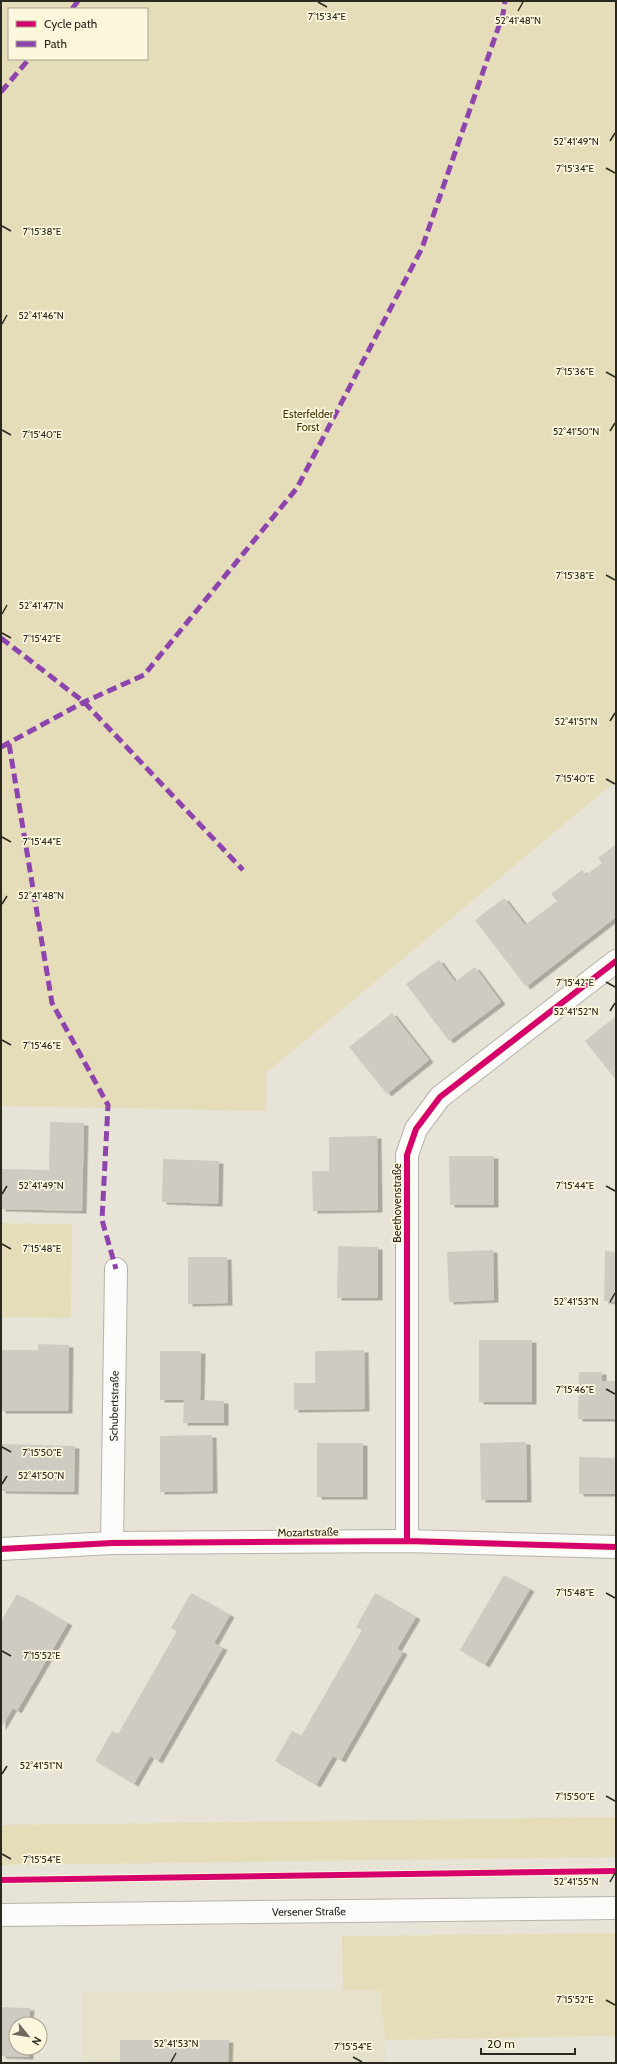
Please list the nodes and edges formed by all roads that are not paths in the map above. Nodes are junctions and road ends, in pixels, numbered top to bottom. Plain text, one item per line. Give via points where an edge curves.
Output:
1 (616, 961) edge
2 (116, 1269) dead end
3 (407, 1541) junction
4 (112, 1543) junction
5 (616, 1547) edge
6 (1, 1549) edge
7 (616, 1908) edge
8 (1, 1915) edge

1 - 3 street, Beethovenstraße via 440,1097 416,1129 407,1155
2 - 4 street, Schubertstraße
3 - 4 street, Mozartstraße
3 - 5 street, Mozartstraße
4 - 6 street, Mozartstraße
7 - 8 street, Versener Straße

